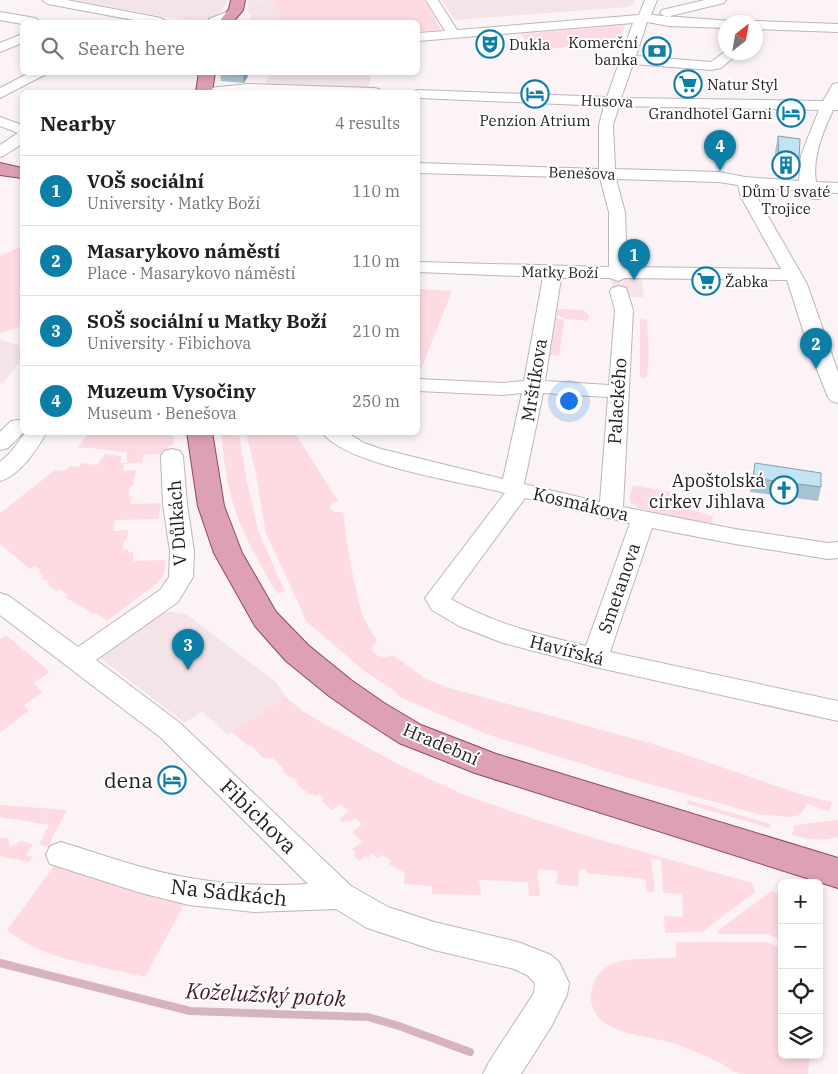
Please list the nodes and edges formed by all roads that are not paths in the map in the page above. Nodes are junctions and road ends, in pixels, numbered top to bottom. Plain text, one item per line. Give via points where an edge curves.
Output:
1 (48, 0) edge
2 (432, 0) edge
3 (651, 0) edge
4 (720, 0) edge
5 (233, 12) edge
6 (0, 16) edge
7 (644, 18) junction
8 (23, 20) edge
9 (151, 20) edge
10 (218, 20) edge
11 (718, 24) edge
12 (763, 25) edge
13 (838, 28) edge
14 (454, 34) junction
15 (420, 37) edge
16 (20, 39) edge
17 (0, 48) edge
18 (628, 60) junction
19 (723, 60) edge
20 (37, 75) edge
21 (207, 75) edge
22 (838, 87) edge
23 (204, 90) edge
24 (228, 90) edge
25 (311, 90) edge
26 (0, 94) edge
27 (420, 94) edge
28 (612, 102) junction
29 (832, 107) edge
30 (0, 121) edge
31 (20, 129) edge
32 (20, 138) edge
33 (0, 152) edge
34 (420, 168) edge
35 (0, 169) edge
36 (20, 173) edge
37 (607, 174) junction
38 (745, 182) junction
39 (809, 185) junction
40 (838, 188) edge
41 (838, 196) edge
42 (420, 267) edge
43 (553, 272) junction
44 (793, 275) junction
45 (620, 290) junction
46 (420, 385) edge
47 (533, 386) junction
48 (618, 392) junction
49 (838, 397) edge
50 (20, 427) edge
51 (199, 435) edge
52 (335, 435) edge
53 (0, 443) edge
54 (172, 456) dead end
55 (0, 474) edge
56 (516, 489) junction
57 (611, 510) junction
58 (643, 518) junction
59 (838, 550) edge
60 (0, 602) edge
61 (595, 658) junction
62 (78, 660) junction
63 (838, 710) edge
64 (61, 856) dead end
65 (838, 873) edge
66 (340, 895) junction
67 (501, 1074) edge

1 - 9 street
2 - 14 street
3 - 7 street, Palackého
4 - 7 street
5 - 10 street
6 - 8 street
7 - 11 street
7 - 14 street
7 - 18 street, Palackého via 639,24
12 - 13 street
14 - 15 street
16 - 17 street
18 - 19 street via 711,66
18 - 28 street, Palackého
20 - 26 street
21 - 23 main road
22 - 29 street
24 - 25 street
27 - 28 street, Husova
28 - 29 street, Husova
28 - 37 street, Palackého via 606,125
29 - 39 street via 810,150 806,176
30 - 31 street
32 - 33 street
34 - 37 street, Benešova
35 - 36 main road
37 - 38 street, Benešova
37 - 45 street, Palackého via 617,212
38 - 39 street, Benešova
38 - 44 street via 749,197
39 - 40 street, Benešova
39 - 41 street via 813,194
42 - 43 street, Matky Boží
43 - 45 street, Matky Boží
43 - 47 street, Mrštíkova
44 - 45 street, Matky Boží
44 - 49 street
45 - 48 street, Palackého
46 - 47 street
47 - 48 street
47 - 56 street, Mrštíkova
48 - 57 street, Palackého
50 - 53 street
50 - 55 street via 17,459
51 - 65 main road, Hradební via 211,506 228,553 251,596 265,619 297,653 340,688 410,734 487,764
52 - 56 street, Kosmákova via 342,442 370,453
54 - 62 street, V Důlkách via 174,504 182,551 181,577 169,596
56 - 57 street, Kosmákova
56 - 61 street, Havířská via 438,598 441,604 468,620 512,637
57 - 58 street, Kosmákova
58 - 59 street, Kosmákova via 735,537
58 - 61 street, Smetanova
60 - 62 street, Fibichova
61 - 63 street, Havířská
62 - 66 street, Fibichova via 170,730
64 - 66 street, Na Sádkách via 191,892 292,899
66 - 67 street, Fibichova via 378,918 434,936 518,956 547,972 552,983 550,995

